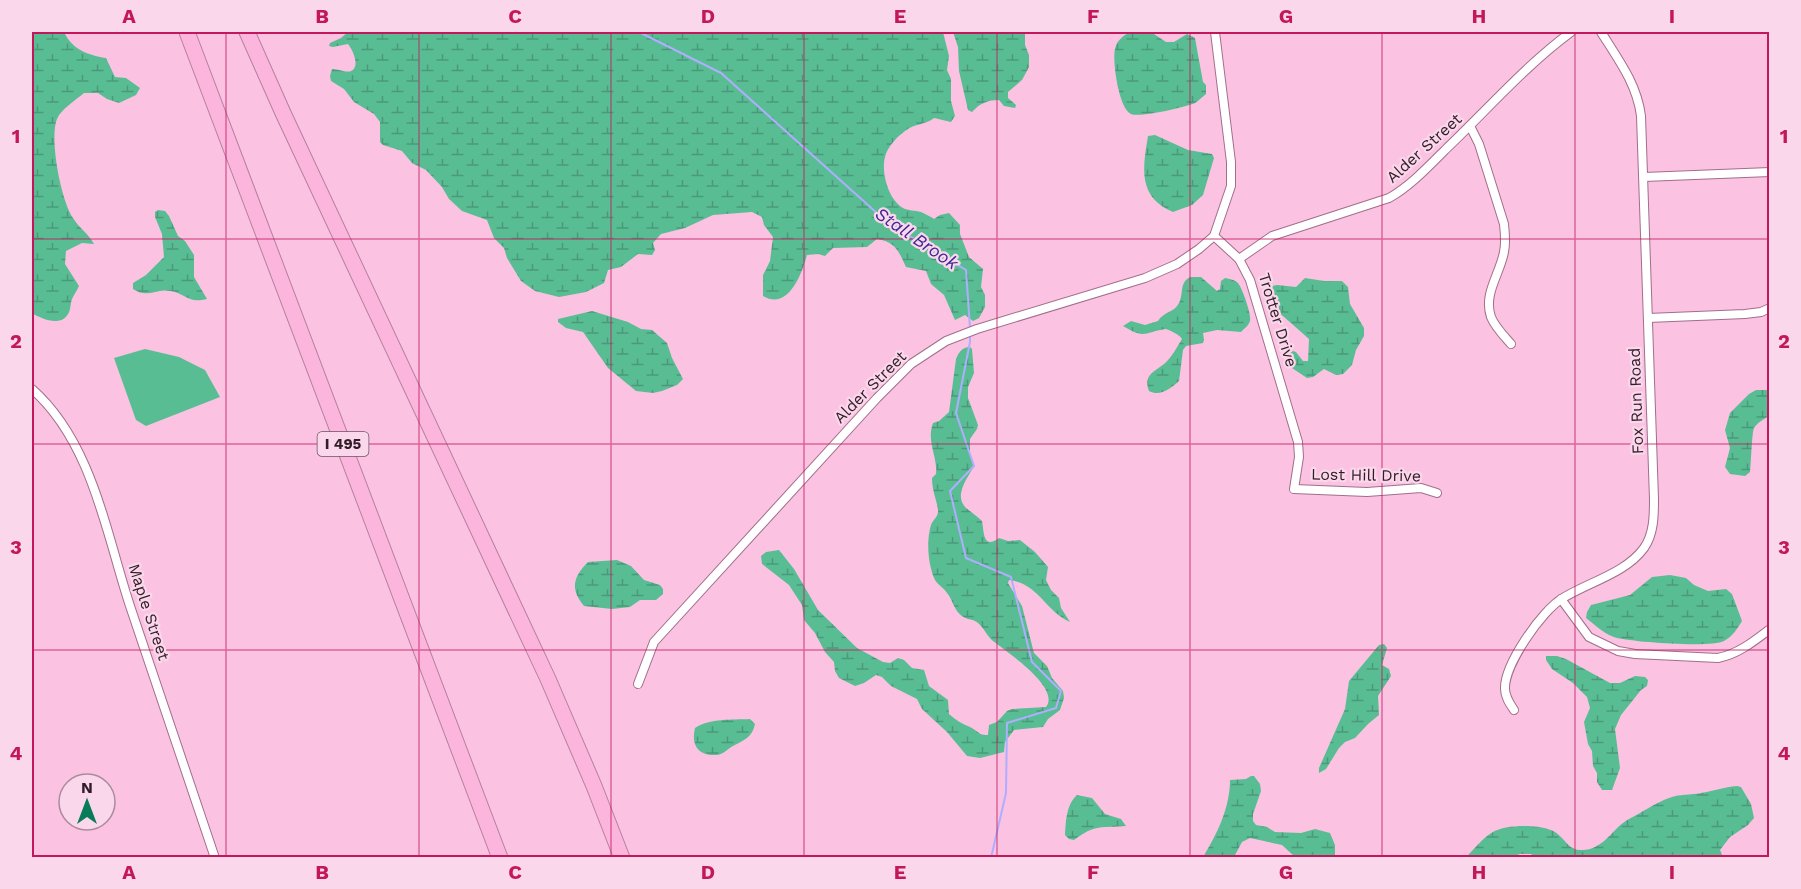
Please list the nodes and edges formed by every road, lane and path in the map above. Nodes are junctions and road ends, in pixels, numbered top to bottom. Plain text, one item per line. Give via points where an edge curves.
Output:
1 (187, 32) edge
2 (247, 32) edge
3 (1215, 32) edge
4 (1571, 32) edge
5 (1601, 32) edge
6 (1470, 126) junction
7 (1770, 172) edge
8 (1644, 177) junction
9 (1214, 236) junction
10 (1239, 259) junction
11 (1770, 308) edge
12 (1648, 318) junction
13 (1511, 344) dead end
14 (32, 389) edge
15 (1293, 489) joint
16 (1437, 493) dead end
17 (1561, 599) junction
18 (1770, 629) edge
19 (638, 684) dead end
20 (1514, 710) dead end
21 (215, 858) edge
22 (500, 858) edge
23 (622, 858) edge

1 - 22 highway, I 495
2 - 23 highway via 552,689
3 - 9 street via 1231,186
4 - 6 street, Alder Street
5 - 8 street, Fox Run Road via 1637,94
6 - 10 street, Alder Street via 1389,198 1272,236
6 - 13 street via 1505,232 1504,252 1489,297 1489,309
7 - 8 street
8 - 12 street, Fox Run Road
9 - 10 street, Trotter Drive
9 - 19 street, Alder Street via 1177,264 1145,278 965,333 911,364 654,642
10 - 15 street, Trotter Drive via 1250,280 1298,442
11 - 12 street via 1745,314
12 - 17 street, Fox Run Road via 1654,499 1651,535 1630,562
14 - 21 street, Maple Street via 51,410 86,469
15 - 16 street, Lost Hill Drive via 1367,492 1421,488
17 - 18 street via 1589,637 1627,653 1718,658 1736,653
17 - 20 street, Fox Run Road via 1537,624 1511,666 1505,690

